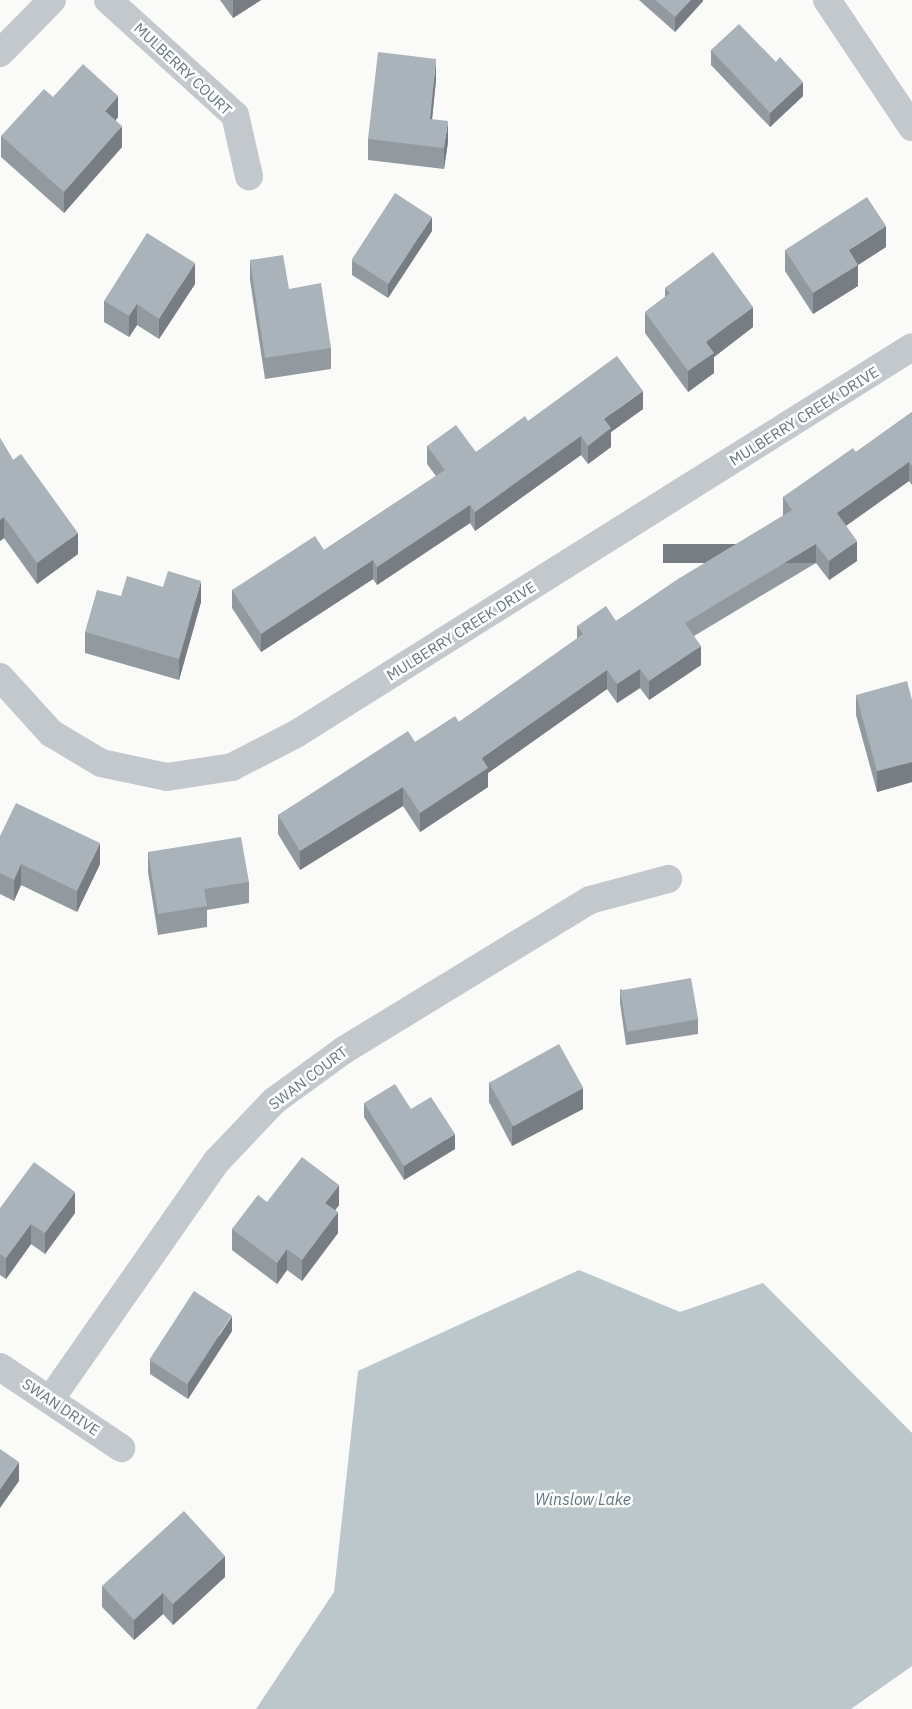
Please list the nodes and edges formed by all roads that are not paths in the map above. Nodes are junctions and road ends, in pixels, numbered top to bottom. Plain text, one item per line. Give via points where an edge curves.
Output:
1 (52, 0) edge
2 (108, 0) edge
3 (826, 0) edge
4 (0, 53) edge
5 (912, 127) edge
6 (249, 176) dead end
7 (912, 347) edge
8 (0, 677) edge
9 (668, 880) dead end
10 (0, 1367) edge
11 (50, 1400) junction
12 (121, 1448) dead end

1 - 4 street
2 - 6 street, MULBERRY COURT via 235,116
3 - 5 street
7 - 8 street, MULBERRY CREEK DRIVE via 296,734 232,767 167,776 101,763 51,734
9 - 11 street, SWAN COURT via 590,900 344,1050 274,1101 216,1161
10 - 11 street, SWAN DRIVE
11 - 12 street, SWAN DRIVE

